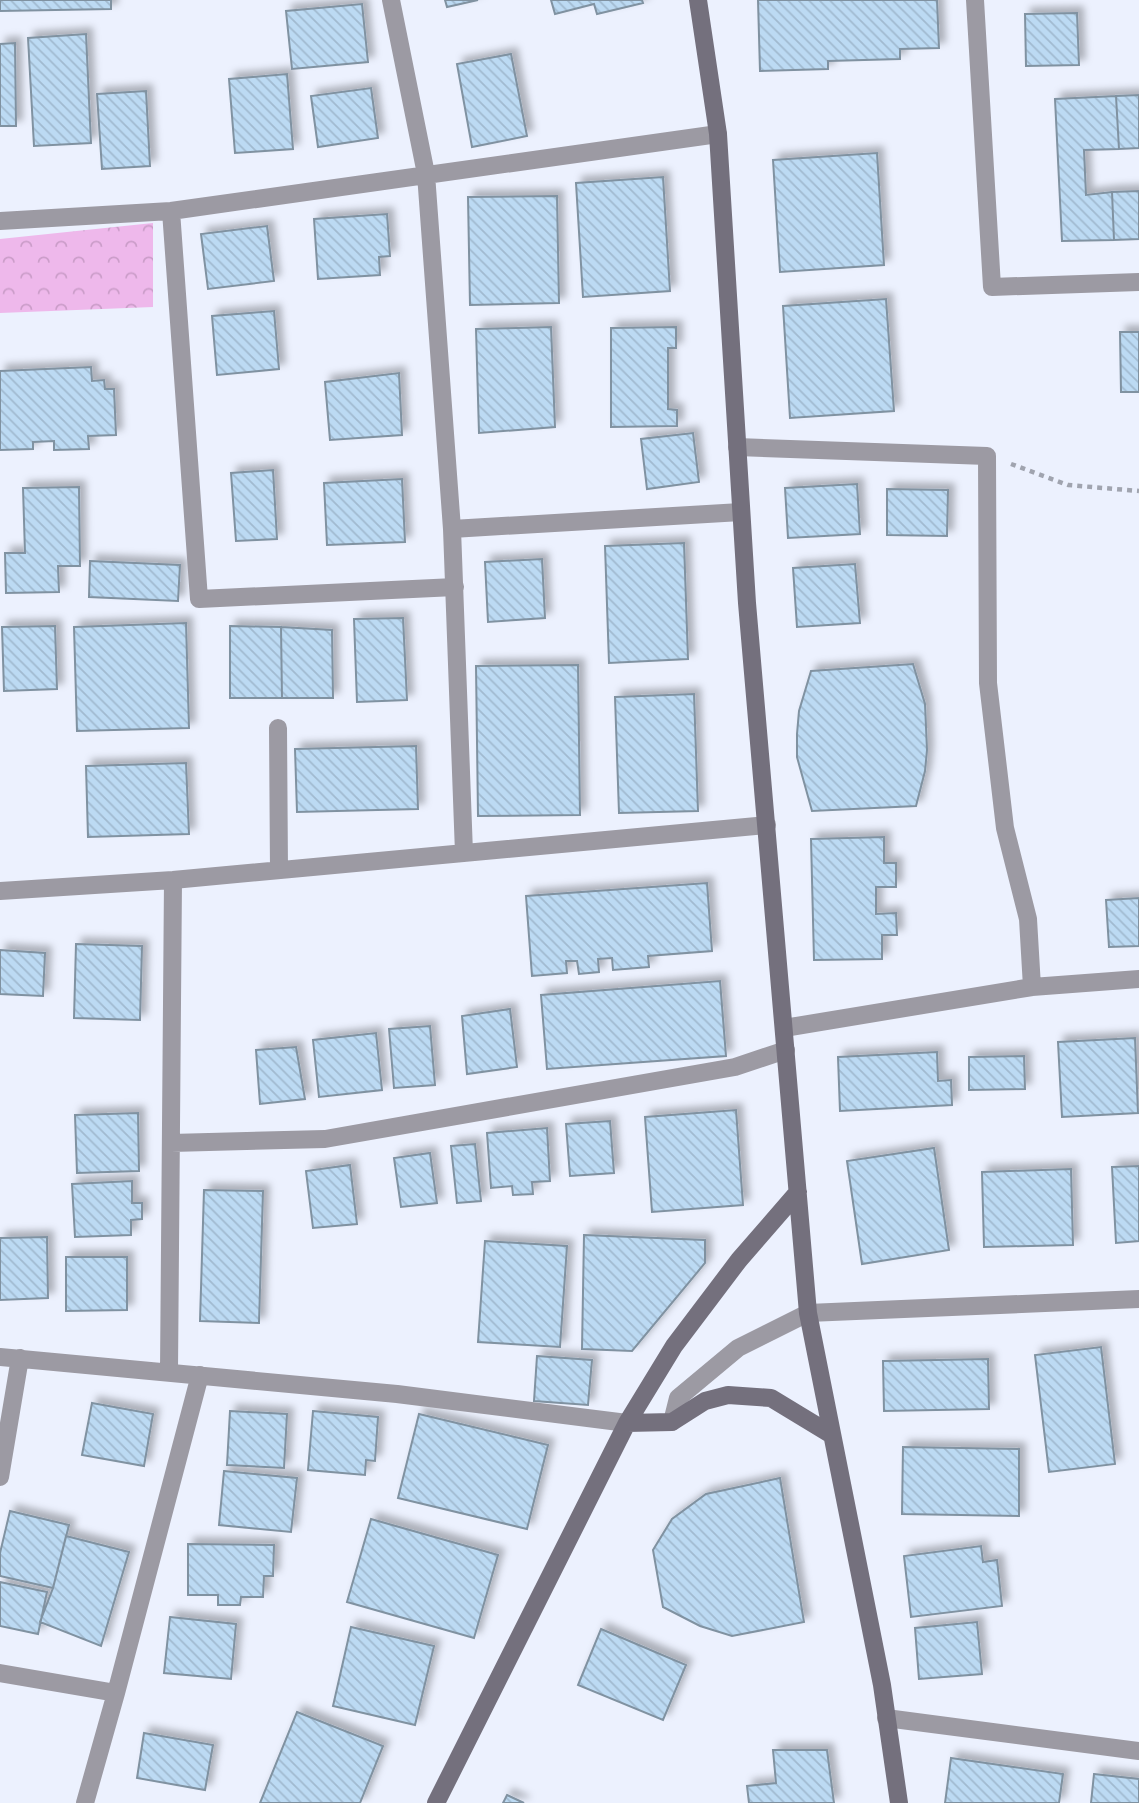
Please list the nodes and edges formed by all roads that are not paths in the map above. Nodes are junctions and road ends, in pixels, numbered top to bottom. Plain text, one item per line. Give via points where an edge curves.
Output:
1 (391, 0) edge
2 (698, 0) edge
3 (975, 0) edge
4 (718, 134) junction
5 (426, 174) junction
6 (171, 211) junction
7 (0, 221) edge
8 (1139, 282) edge
9 (737, 447) junction
10 (741, 512) junction
11 (452, 529) junction
12 (454, 587) junction
13 (278, 728) dead end
14 (767, 825) junction
15 (464, 853) junction
16 (279, 870) junction
17 (173, 880) junction
18 (0, 891) edge
19 (1139, 979) edge
20 (1032, 987) junction
21 (784, 1028) junction
22 (786, 1050) junction
23 (171, 1143) junction
24 (798, 1192) junction
25 (1139, 1299) edge
26 (808, 1313) junction
27 (0, 1357) edge
28 (20, 1359) junction
29 (169, 1371) junction
30 (200, 1374) junction
31 (672, 1422) junction
32 (627, 1423) junction
33 (832, 1435) junction
34 (0, 1477) edge
35 (0, 1673) edge
36 (116, 1693) junction
37 (886, 1718) junction
38 (1139, 1751) edge
39 (85, 1803) edge
40 (436, 1803) edge
41 (899, 1803) edge

1 - 5 street
2 - 4 street
3 - 8 street via 992,287
4 - 5 street
4 - 9 street
5 - 6 street
5 - 11 street
6 - 7 street
6 - 12 street via 199,599
9 - 10 street
9 - 20 street via 987,456 988,684 1004,828 1028,919
10 - 11 street
10 - 14 street
11 - 12 street
12 - 15 street
13 - 16 street
14 - 15 street
14 - 21 street
15 - 16 street
16 - 17 street
17 - 18 street
17 - 23 street
19 - 20 street
20 - 21 street
21 - 22 street
22 - 23 street via 735,1068 325,1139
22 - 24 street
23 - 29 street
24 - 26 street
24 - 32 street via 674,1346
25 - 26 street
26 - 31 street via 738,1348 678,1398
26 - 33 street
27 - 28 street
28 - 29 street
28 - 34 street
29 - 30 street
30 - 32 street
30 - 36 street
31 - 32 street
31 - 33 street via 705,1401 728,1395 761,1397 771,1398
32 - 40 street
33 - 37 street
35 - 36 street
36 - 39 street
37 - 38 street
37 - 41 street

